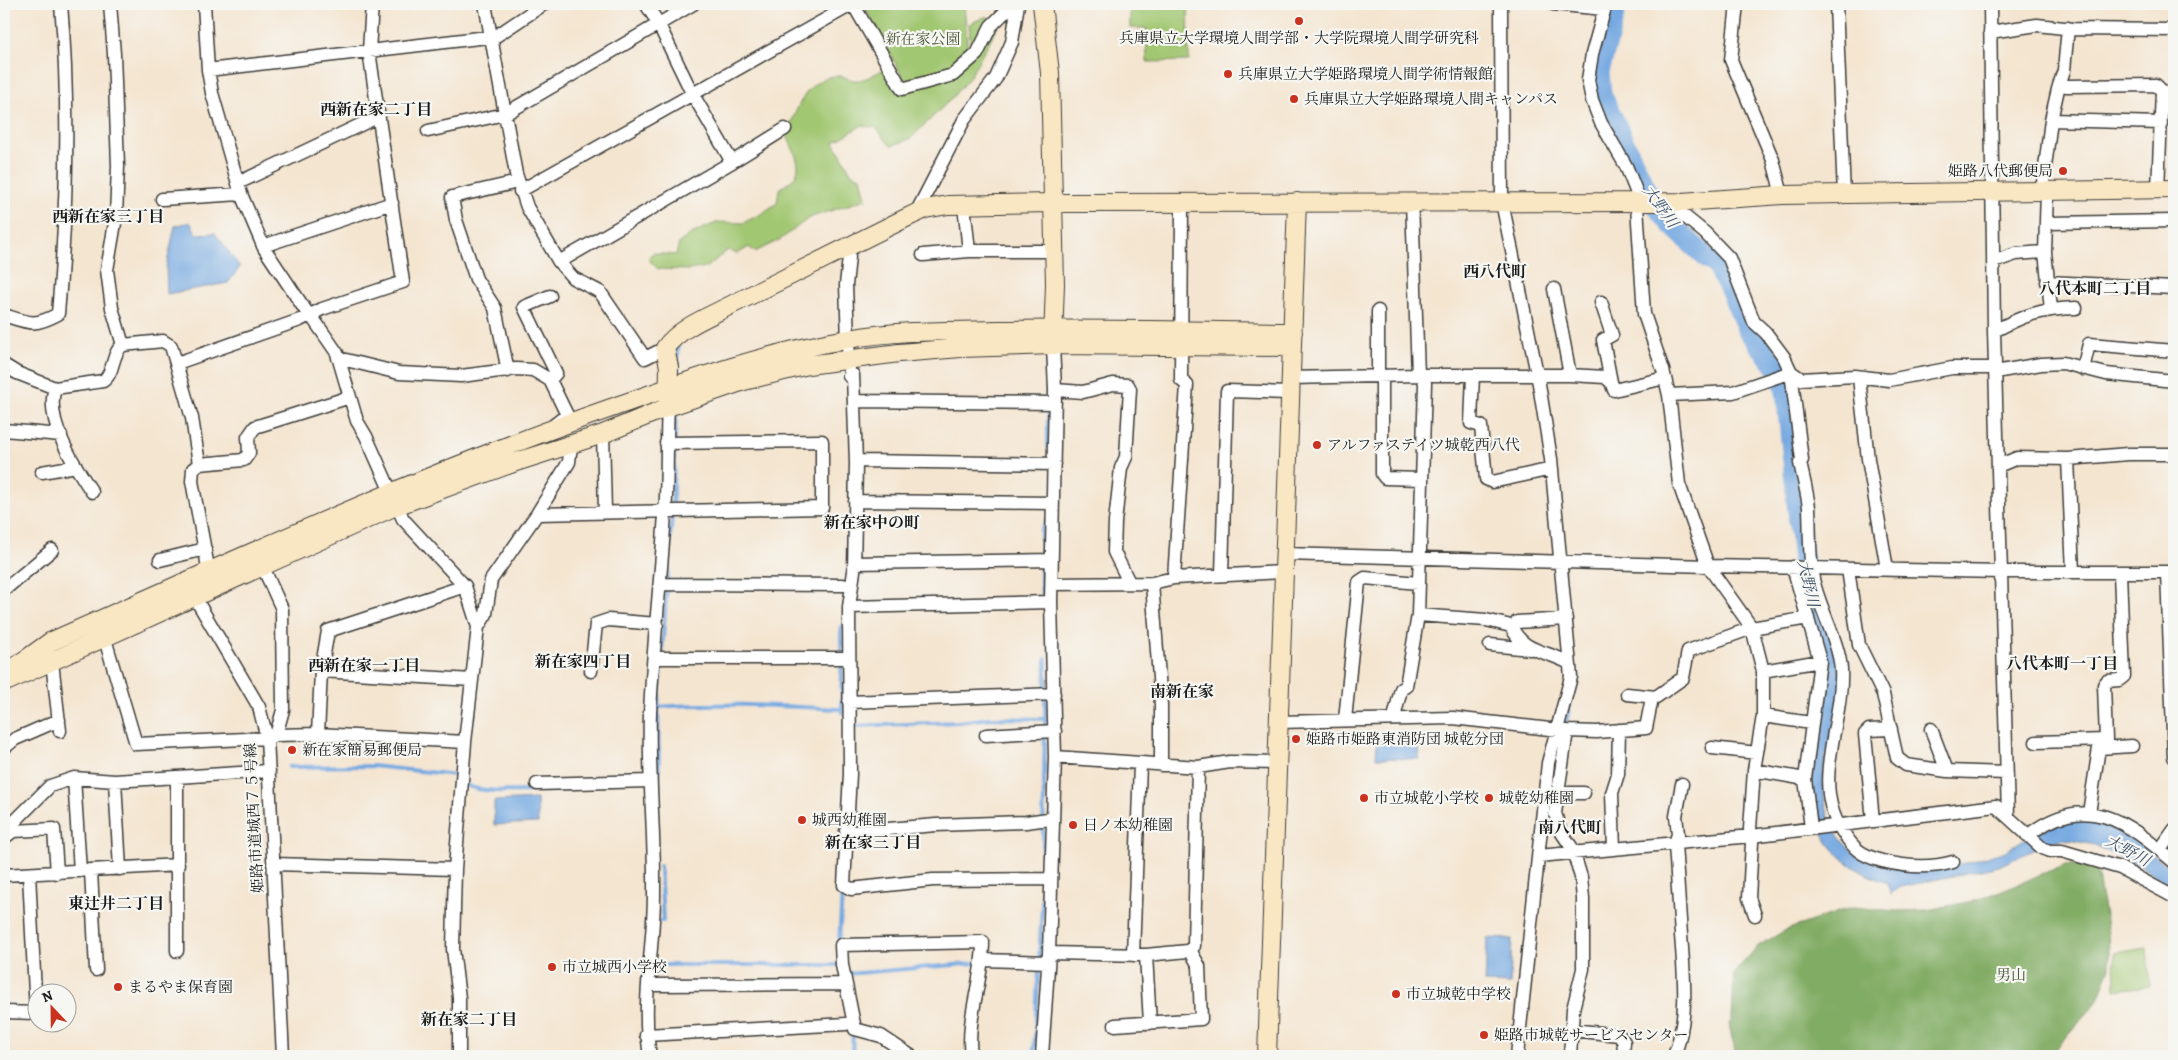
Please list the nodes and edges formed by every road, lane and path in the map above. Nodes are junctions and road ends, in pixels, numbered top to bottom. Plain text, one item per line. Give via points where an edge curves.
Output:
1 (61, 4) edge
2 (110, 4) edge
3 (204, 4) edge
4 (372, 4) edge
5 (486, 4) edge
6 (544, 4) edge
7 (646, 4) edge
8 (692, 4) edge
9 (1013, 4) edge
10 (1018, 4) edge
11 (1042, 4) edge
12 (1501, 4) edge
13 (1553, 4) edge
14 (1736, 4) edge
15 (1836, 4) edge
16 (1990, 4) edge
17 (1605, 7) edge
18 (658, 23) junction
19 (2068, 28) junction
20 (2174, 30) edge
21 (1990, 32) junction
22 (491, 36) junction
23 (368, 51) junction
24 (208, 70) junction
25 (2060, 84) junction
26 (692, 93) junction
27 (505, 114) junction
28 (379, 116) junction
29 (2052, 120) junction
30 (2161, 123) junction
31 (784, 129) dead end
32 (428, 131) dead end
33 (732, 162) junction
34 (519, 186) junction
35 (239, 188) junction
36 (2166, 190) edge
37 (1992, 191) junction
38 (2044, 191) junction
39 (1782, 195) junction
40 (1844, 195) junction
41 (162, 199) dead end
42 (1412, 201) junction
43 (1297, 202) junction
44 (1502, 202) junction
45 (1640, 202) junction
46 (1674, 202) junction
47 (392, 203) junction
48 (1053, 203) junction
49 (1182, 203) junction
50 (964, 205) junction
51 (916, 213) junction
52 (2174, 221) edge
53 (2046, 224) junction
54 (262, 246) junction
55 (848, 246) junction
56 (969, 251) junction
57 (1054, 251) junction
58 (2045, 252) junction
59 (922, 255) dead end
60 (559, 262) junction
61 (1993, 262) junction
62 (2047, 282) junction
63 (2174, 288) edge
64 (1554, 289) dead end
65 (550, 296) dead end
66 (1601, 302) dead end
67 (2076, 308) dead end
68 (2050, 309) junction
69 (1378, 311) dead end
70 (4, 315) edge
71 (305, 317) junction
72 (1994, 331) junction
73 (1053, 337) junction
74 (848, 339) junction
75 (1181, 340) junction
76 (1292, 340) junction
77 (123, 344) junction
78 (665, 348) junction
79 (2174, 351) edge
80 (338, 358) junction
81 (181, 362) junction
82 (4, 365) edge
83 (849, 368) junction
84 (2083, 369) junction
85 (1995, 370) junction
86 (508, 371) junction
87 (1791, 372) junction
88 (1473, 374) junction
89 (1537, 374) junction
90 (1420, 375) junction
91 (1570, 375) junction
92 (1380, 377) junction
93 (1665, 378) junction
94 (1859, 378) junction
95 (550, 380) junction
96 (2174, 381) edge
97 (1611, 382) junction
98 (1291, 386) junction
99 (55, 388) junction
100 (670, 388) junction
101 (1055, 390) junction
102 (1669, 395) junction
103 (347, 398) junction
104 (854, 401) junction
105 (1055, 403) junction
106 (668, 407) junction
107 (4, 430) edge
108 (546, 431) junction
109 (602, 434) junction
110 (61, 435) junction
111 (666, 443) junction
112 (571, 445) junction
113 (2174, 454) edge
114 (2068, 459) junction
115 (856, 463) junction
116 (202, 464) junction
117 (1054, 464) junction
118 (76, 466) junction
119 (1998, 466) junction
120 (1552, 469) junction
121 (42, 472) dead end
122 (1421, 479) junction
123 (92, 492) dead end
124 (393, 499) junction
125 (855, 501) junction
126 (1053, 504) junction
127 (670, 510) junction
128 (605, 511) junction
129 (540, 513) junction
130 (205, 549) junction
131 (52, 550) dead end
132 (1284, 554) junction
133 (1418, 557) junction
134 (160, 560) dead end
135 (1046, 561) junction
136 (1561, 561) junction
137 (854, 563) junction
138 (262, 565) junction
139 (1708, 566) junction
140 (1792, 567) junction
141 (1813, 568) junction
142 (1848, 569) junction
143 (1887, 569) junction
144 (208, 570) junction
145 (1283, 572) junction
146 (2001, 572) junction
147 (2072, 572) junction
148 (2120, 572) junction
149 (2170, 572) edge
150 (1222, 575) junction
151 (1174, 578) junction
152 (1129, 582) junction
153 (1152, 583) junction
154 (1418, 583) junction
155 (660, 584) junction
156 (1052, 584) junction
157 (465, 586) junction
158 (212, 588) junction
159 (846, 588) junction
160 (4, 590) edge
161 (194, 596) junction
162 (1046, 603) junction
163 (849, 607) junction
164 (1418, 615) junction
165 (1808, 618) junction
166 (1566, 620) junction
167 (1517, 622) dead end
168 (657, 624) junction
169 (478, 628) junction
170 (1752, 628) junction
171 (105, 639) junction
172 (1490, 645) dead end
173 (1530, 649) junction
174 (654, 658) junction
175 (844, 658) junction
176 (1820, 661) junction
177 (52, 662) junction
178 (1569, 663) junction
179 (321, 671) junction
180 (591, 671) dead end
181 (1763, 671) junction
182 (4, 675) edge
183 (472, 680) junction
184 (4, 683) edge
185 (1049, 694) junction
186 (1626, 694) dead end
187 (1652, 698) junction
188 (849, 705) junction
189 (1763, 716) junction
190 (1394, 718) junction
191 (1345, 720) junction
192 (1278, 722) junction
193 (1811, 723) junction
194 (1891, 729) junction
195 (1931, 729) dead end
196 (1562, 730) junction
197 (1618, 730) junction
198 (1049, 731) junction
199 (318, 734) junction
200 (986, 735) dead end
201 (272, 737) junction
202 (465, 742) junction
203 (2036, 742) dead end
204 (2102, 744) junction
205 (2132, 746) dead end
206 (4, 748) edge
207 (1712, 748) dead end
208 (1757, 753) junction
209 (1055, 757) junction
210 (2174, 757) edge
211 (1276, 763) junction
212 (1140, 764) junction
213 (1161, 765) junction
214 (1198, 767) junction
215 (1754, 770) junction
216 (269, 771) junction
217 (1947, 771) junction
218 (2006, 773) junction
219 (74, 778) junction
220 (177, 778) junction
221 (1805, 778) junction
222 (115, 781) junction
223 (650, 781) junction
224 (537, 784) dead end
225 (1682, 784) dead end
226 (1551, 793) junction
227 (1584, 793) dead end
228 (2089, 813) junction
229 (2008, 816) junction
230 (1047, 819) junction
231 (1873, 821) junction
232 (1838, 824) junction
233 (1811, 828) junction
234 (2174, 830) edge
235 (846, 831) junction
236 (8, 835) edge
237 (1750, 836) junction
238 (2027, 836) junction
239 (1675, 844) junction
240 (1614, 849) junction
241 (2160, 850) junction
242 (1571, 853) junction
243 (1539, 856) junction
244 (1953, 862) dead end
245 (2174, 862) edge
246 (273, 864) junction
247 (178, 865) junction
248 (120, 869) junction
249 (455, 870) junction
250 (85, 871) junction
251 (57, 873) junction
252 (29, 874) junction
253 (4, 875) edge
254 (1046, 879) junction
255 (2174, 897) edge
256 (1755, 915) dead end
257 (1190, 950) junction
258 (177, 951) dead end
259 (1140, 955) junction
260 (983, 960) junction
261 (1044, 960) junction
262 (96, 970) dead end
263 (844, 980) junction
264 (648, 985) junction
265 (4, 1012) edge
266 (1150, 1023) junction
267 (846, 1024) dead end
268 (1115, 1025) dead end
269 (1572, 1030) junction
270 (646, 1035) junction
271 (283, 1056) edge
272 (459, 1056) edge
273 (650, 1056) edge
274 (911, 1056) edge
275 (971, 1056) edge
276 (1042, 1056) edge
277 (1266, 1056) edge
278 (1517, 1056) edge
279 (1570, 1056) edge
280 (1623, 1056) edge
281 (1674, 1056) edge

1 - 70 street via 68,104 58,314 42,322 28,323
2 - 77 street via 118,166 116,217 107,270 112,308
3 - 24 street
4 - 23 street
5 - 22 street
6 - 22 street via 496,36
7 - 18 street
8 - 18 street
9 - 26 street via 990,26 977,54 954,75 902,89 853,4
10 - 51 street via 1012,42 996,78 964,120
11 - 48 street via 1050,73
12 - 44 street
13 - 17 street
14 - 39 street via 1731,60 1773,160
15 - 40 street
16 - 21 street
17 - 45 street via 1588,80 1601,123 1626,166
18 - 26 street
18 - 27 street
19 - 20 street
19 - 21 street via 2037,26
19 - 25 street
21 - 37 street
22 - 23 street
22 - 27 street
23 - 24 street
23 - 28 street
24 - 35 street
25 - 29 street
25 - 30 street via 2156,85 2162,91
26 - 33 street
26 - 34 street
27 - 32 street
27 - 34 street
28 - 35 street
28 - 47 street
29 - 30 street
29 - 38 street
30 - 36 street
31 - 33 street
33 - 60 street
34 - 60 street via 526,207
34 - 86 street via 452,198 476,279 495,308
35 - 41 street
35 - 54 street
36 - 38 street
37 - 38 street
37 - 40 street
37 - 61 street
38 - 53 street
39 - 40 street
39 - 46 street
42 - 43 street
42 - 44 street
42 - 90 street
43 - 49 street
43 - 76 street
44 - 45 street
44 - 89 street
45 - 46 street
45 - 93 street via 1636,214 1644,314
46 - 87 street via 1730,258 1754,322 1784,357
47 - 54 street
47 - 71 street via 403,282
48 - 49 street
48 - 50 street
48 - 57 street
49 - 75 street
50 - 51 street via 936,206
50 - 56 street
51 - 55 street
52 - 53 street
53 - 58 street
54 - 71 street via 306,311
55 - 74 street
55 - 78 street via 702,320 670,341
56 - 57 street
56 - 59 street
57 - 73 street
58 - 61 street via 2016,254
58 - 62 street
60 - 78 street via 573,278 600,292 645,358
61 - 72 street
62 - 63 street
62 - 68 street
64 - 91 street
65 - 95 street via 524,307 556,373
66 - 97 street via 1612,335 1603,340
67 - 68 street
68 - 72 street via 2029,314
69 - 92 street
71 - 80 street via 332,344
71 - 81 street
72 - 85 street
73 - 74 street via 906,332
73 - 75 street
73 - 83 street via 961,348
73 - 101 street
74 - 83 street
74 - 100 street via 766,357
75 - 76 street
75 - 151 street via 1181,380 1187,385
76 - 98 street
77 - 81 street via 163,341 171,346
77 - 99 street via 118,348 108,378
78 - 100 street
79 - 84 street via 2089,344
80 - 86 street via 399,374 461,376
80 - 103 street
81 - 116 street
82 - 99 street
83 - 104 street via 853,376
83 - 106 street via 808,365 744,381
83 - 159 street
84 - 85 street via 2063,363
84 - 96 street
85 - 94 street via 1952,368 1889,380
85 - 119 street
86 - 95 street via 533,370
87 - 94 street via 1800,379
87 - 102 street via 1733,392
87 - 141 street
88 - 89 street
88 - 90 street
88 - 120 street via 1471,423 1481,426 1486,479 1492,482
89 - 91 street
89 - 120 street
90 - 92 street
90 - 122 street via 1425,383
91 - 97 street via 1605,377
92 - 98 street
92 - 122 street via 1382,474 1386,478
93 - 97 street via 1614,390
93 - 102 street
94 - 143 street via 1868,459
95 - 108 street via 566,415
98 - 132 street
98 - 150 street via 1227,391
99 - 110 street via 52,395
100 - 106 street
100 - 108 street
101 - 105 street
101 - 152 street via 1083,392 1113,384 1128,384 1130,388 1126,457 1121,468 1114,522 1114,552
102 - 139 street via 1679,484
103 - 116 street via 255,427 248,437 249,453 244,460
103 - 124 street
104 - 105 street
104 - 115 street
105 - 117 street
106 - 109 street
106 - 111 street
107 - 110 street
108 - 124 street
109 - 112 street
109 - 128 street
110 - 118 street
111 - 127 street
111 - 127 street via 822,441 822,508
112 - 124 street
112 - 129 street via 569,462
113 - 114 street
114 - 119 street via 2017,458
114 - 147 street
115 - 117 street
115 - 125 street
116 - 130 street via 193,469 192,481
117 - 126 street
118 - 121 street
118 - 123 street
119 - 146 street
120 - 136 street
122 - 133 street
124 - 138 street
124 - 144 street
124 - 157 street via 403,520
125 - 126 street
125 - 137 street
126 - 135 street
127 - 128 street
127 - 155 street
128 - 129 street
129 - 169 street via 492,578 486,614
130 - 134 street
130 - 144 street
131 - 160 street
132 - 133 street
132 - 145 street
133 - 136 street
133 - 154 street
135 - 137 street
135 - 156 street
136 - 139 street
136 - 166 street
137 - 159 street
138 - 158 street
138 - 201 street via 282,609 283,710
139 - 140 street
139 - 170 street
140 - 141 street
140 - 165 street
141 - 142 street
141 - 232 street via 1816,590 1841,667 1841,695 1829,760 1828,785 1832,811
142 - 143 street
142 - 194 street via 1859,645 1880,686
143 - 146 street
144 - 158 street
144 - 182 street via 50,642
145 - 150 street
145 - 192 street
146 - 147 street
146 - 218 street
147 - 148 street
148 - 149 street
148 - 204 street via 2124,676 2104,685
149 - 210 street
150 - 151 street
151 - 153 street
152 - 153 street
152 - 156 street
153 - 213 street via 1161,705
154 - 164 street
154 - 191 street via 1365,578 1359,582
155 - 159 street
155 - 168 street
156 - 162 street
157 - 169 street
157 - 179 street via 328,630
158 - 161 street
159 - 163 street
161 - 171 street
161 - 201 street, 姫路市道城西７５号線 via 259,707
162 - 163 street
162 - 185 street
163 - 175 street
164 - 173 street via 1486,620 1511,626
164 - 190 street via 1406,686 1401,689
165 - 170 street
165 - 176 street
166 - 167 street
166 - 178 street
168 - 174 street
168 - 180 street via 608,620 596,624
169 - 183 street
170 - 181 street
170 - 187 street via 1688,651 1683,678
171 - 177 street
171 - 201 street via 136,744
172 - 173 street
173 - 178 street
174 - 175 street
174 - 223 street
175 - 188 street
176 - 181 street
176 - 193 street
177 - 184 street
177 - 206 street via 60,726 15,739
178 - 196 street via 1571,677
179 - 183 street
179 - 199 street
181 - 189 street
183 - 202 street
185 - 188 street
185 - 198 street
186 - 187 street
187 - 197 street via 1646,728
188 - 235 street via 850,774
189 - 193 street
189 - 208 street
190 - 191 street
190 - 196 street via 1453,718
191 - 192 street
192 - 211 street
193 - 221 street
194 - 217 street via 1897,758 1906,765
194 - 231 street via 1869,730 1866,734
195 - 217 street
196 - 197 street
196 - 226 street via 1548,762
197 - 240 street via 1618,774 1612,793
198 - 200 street
198 - 209 street
199 - 201 street
199 - 202 street
201 - 216 street, 姫路市道城西７５号線
202 - 249 street
203 - 204 street
204 - 205 street
204 - 228 street
207 - 208 street
208 - 215 street
209 - 212 street
209 - 230 street
211 - 214 street
211 - 277 street
212 - 213 street
212 - 259 street
213 - 214 street
214 - 257 street via 1194,946
215 - 221 street
215 - 237 street
216 - 220 street
216 - 246 street, 姫路市道城西７５号線
217 - 218 street
218 - 229 street
219 - 222 street
219 - 236 street via 50,786 14,822
219 - 250 street
220 - 222 street
220 - 247 street
221 - 233 street
222 - 248 street
223 - 224 street
223 - 264 street via 654,895
225 - 239 street
226 - 227 street
226 - 242 street via 1556,820
226 - 243 street
228 - 238 street via 2058,817
228 - 241 street via 2113,818 2129,826
229 - 231 street via 1996,806
229 - 238 street
230 - 235 street
230 - 254 street
231 - 232 street
232 - 233 street
232 - 244 street via 1854,848 1874,859 1917,867
233 - 237 street
234 - 241 street
235 - 254 street via 844,885 851,889 933,880
236 - 251 street via 54,829
237 - 239 street
237 - 256 street via 1749,898
238 - 255 street via 2050,851 2062,851 2120,868
239 - 240 street
239 - 281 street via 1684,1008
240 - 242 street
241 - 245 street
242 - 243 street
242 - 269 street via 1581,877 1583,899 1583,969 1573,1009
243 - 278 street
246 - 249 street
246 - 271 street, 姫路市道城西７５号線
247 - 248 street
247 - 258 street
248 - 250 street
249 - 272 street via 453,949 459,998
250 - 251 street
250 - 262 street
251 - 252 street
252 - 253 street
252 - 265 street via 36,1013
254 - 261 street
257 - 259 street
257 - 266 street via 1199,966 1201,1018
259 - 261 street
259 - 266 street
260 - 261 street
260 - 263 street via 983,942 841,945
260 - 275 street via 973,1010
261 - 276 street
263 - 264 street
263 - 274 street via 855,1029 881,1036
264 - 270 street
266 - 268 street
267 - 270 street
269 - 279 street
269 - 280 street via 1619,1035 1624,1042
270 - 273 street

